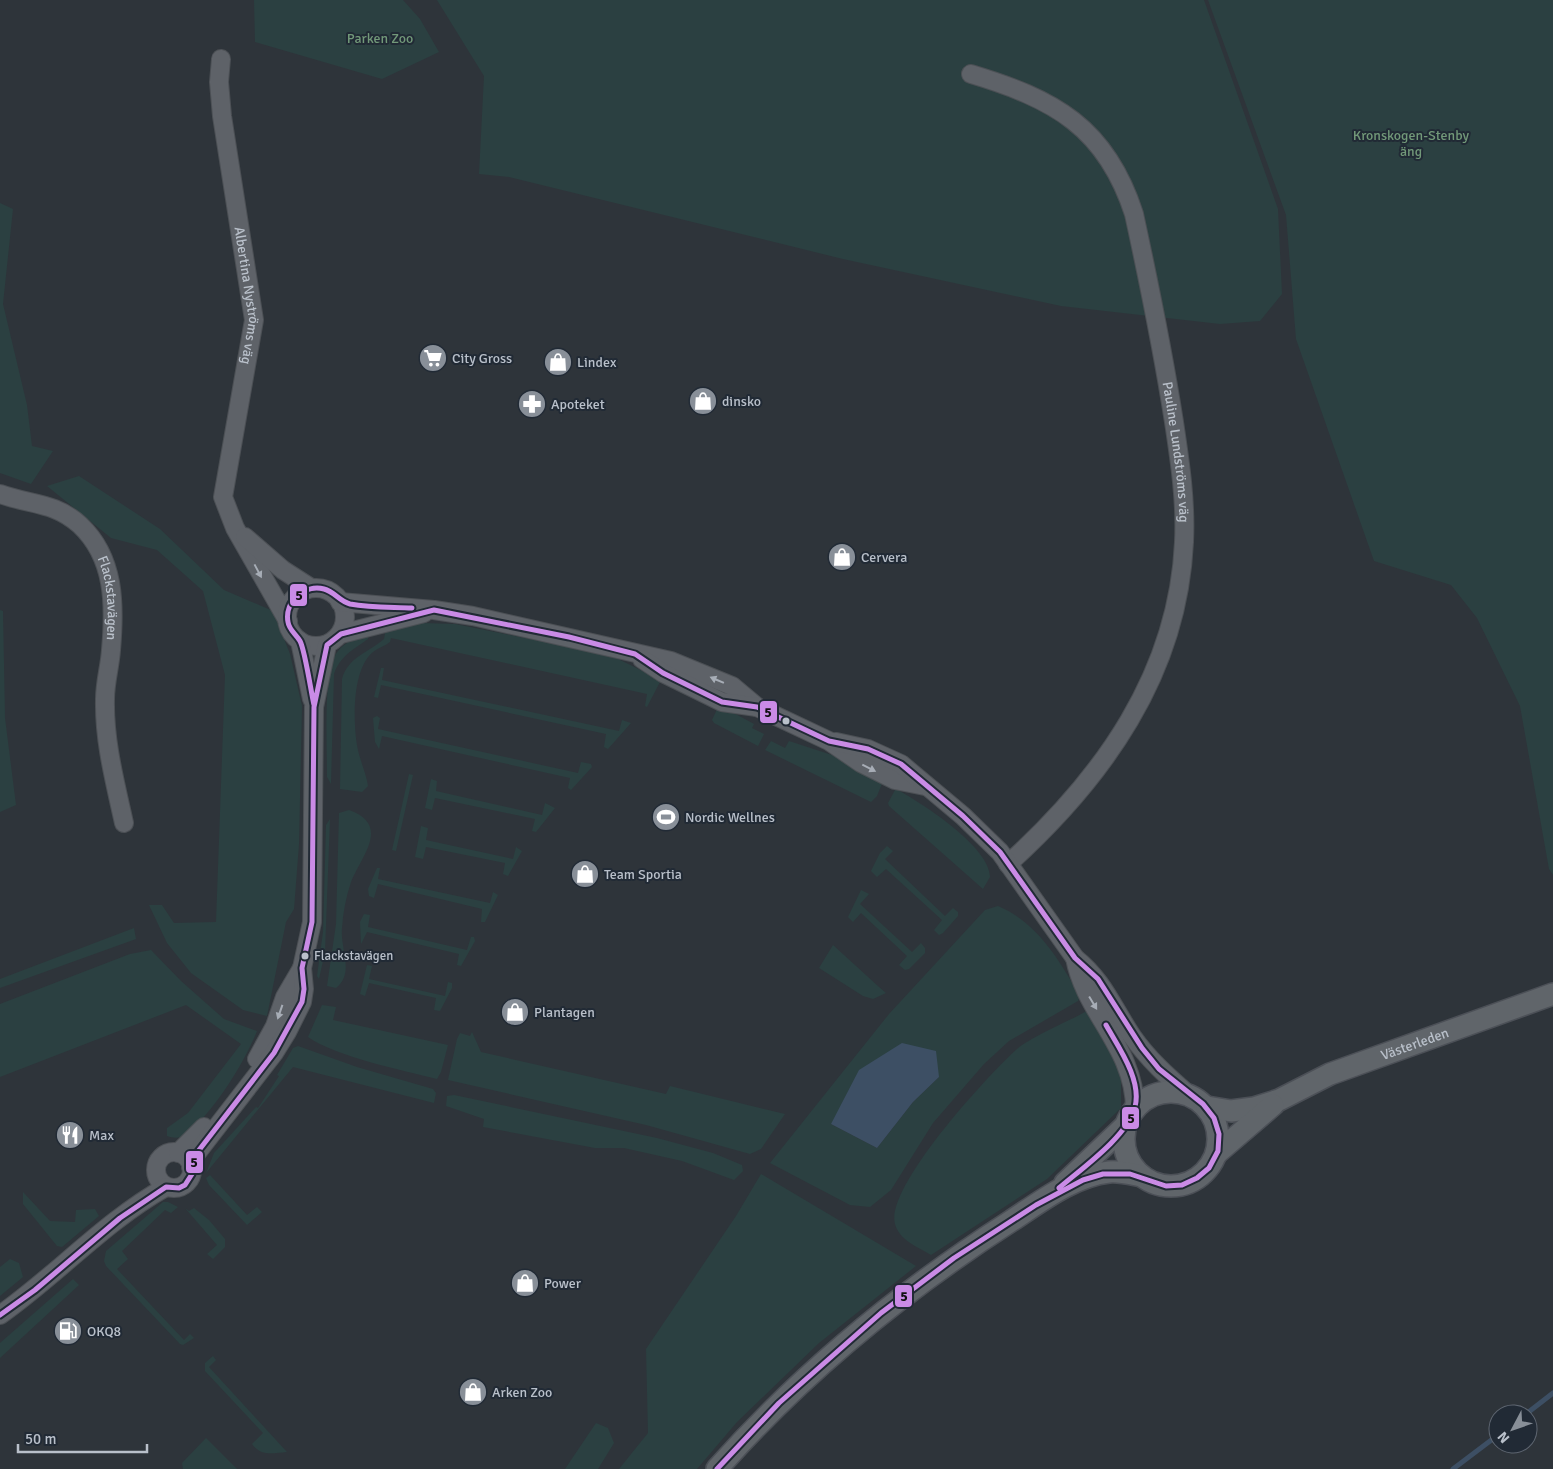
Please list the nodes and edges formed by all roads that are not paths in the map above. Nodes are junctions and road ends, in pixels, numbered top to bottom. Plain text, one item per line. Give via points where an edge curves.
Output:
1 (221, 59) dead end
2 (971, 74) dead end
3 (0, 494) edge
4 (235, 528) junction
5 (311, 588) junction
6 (340, 602) junction
7 (434, 610) junction
8 (288, 621) junction
9 (341, 634) junction
10 (300, 641) junction
11 (327, 645) junction
12 (314, 707) junction
13 (124, 823) dead end
14 (1008, 864) junction
15 (1075, 958) junction
16 (302, 968) junction
17 (1553, 994) edge
18 (1189, 1095) junction
19 (1279, 1100) junction
20 (1207, 1107) junction
21 (1130, 1117) junction
22 (178, 1152) junction
23 (1216, 1154) junction
24 (192, 1167) junction
25 (1142, 1176) junction
26 (161, 1180) junction
27 (1052, 1195) junction
28 (35, 1290) junction
29 (0, 1315) edge
30 (0, 1330) edge
31 (717, 1469) edge

1 - 4 street, Albertina Nyströms väg via 222,116 254,320 224,497
2 - 14 street, Pauline Lundströms väg via 1014,87 1072,118 1094,139 1127,190 1167,378 1185,510 1176,607 1158,664 1141,702 1110,753 1090,778 1032,843
3 - 13 street, Flackstavägen via 51,506 80,524 98,544 108,567 112,614 105,698 108,749
4 - 5 street, Albertina Nyströms väg via 282,570
4 -> 8 street, Albertina Nyströms väg
5 - 6 street via 330,592
5 - 8 street via 291,603
6 - 7 street
6 - 9 street via 345,617
7 - 9 street
7 - 14 street via 636,654 663,673 722,702 757,707 829,741 868,749 901,764 963,816
8 - 10 street via 294,636
9 - 11 street
10 - 11 street via 316,647
10 - 12 street
11 - 12 street
12 - 16 street via 312,922
14 - 15 street
15 - 18 street via 1092,972 1133,1036 1161,1070
15 -> 21 street via 1078,977 1127,1065 1135,1095
16 -> 22 street via 285,997 263,1050 223,1105
16 - 24 street via 302,1002 288,1032 196,1154
17 - 19 main road, Västerleden via 1330,1074
18 - 20 main road
18 - 21 main road via 1174,1091 1159,1093 1146,1099
19 - 20 main road, Västerleden via 1241,1110
19 - 23 main road, Västerleden
20 - 23 main road via 1218,1129
21 - 25 main road via 1124,1141 1128,1157
21 - 27 main road
22 - 24 street
22 - 26 street via 163,1156 156,1168
23 - 25 main road via 1205,1173 1185,1184 1163,1186
24 - 26 street via 189,1180 179,1188
25 - 27 main road via 1109,1172
26 - 28 street
27 - 31 main road via 953,1258 882,1311 810,1373
28 - 29 street
28 - 30 street

